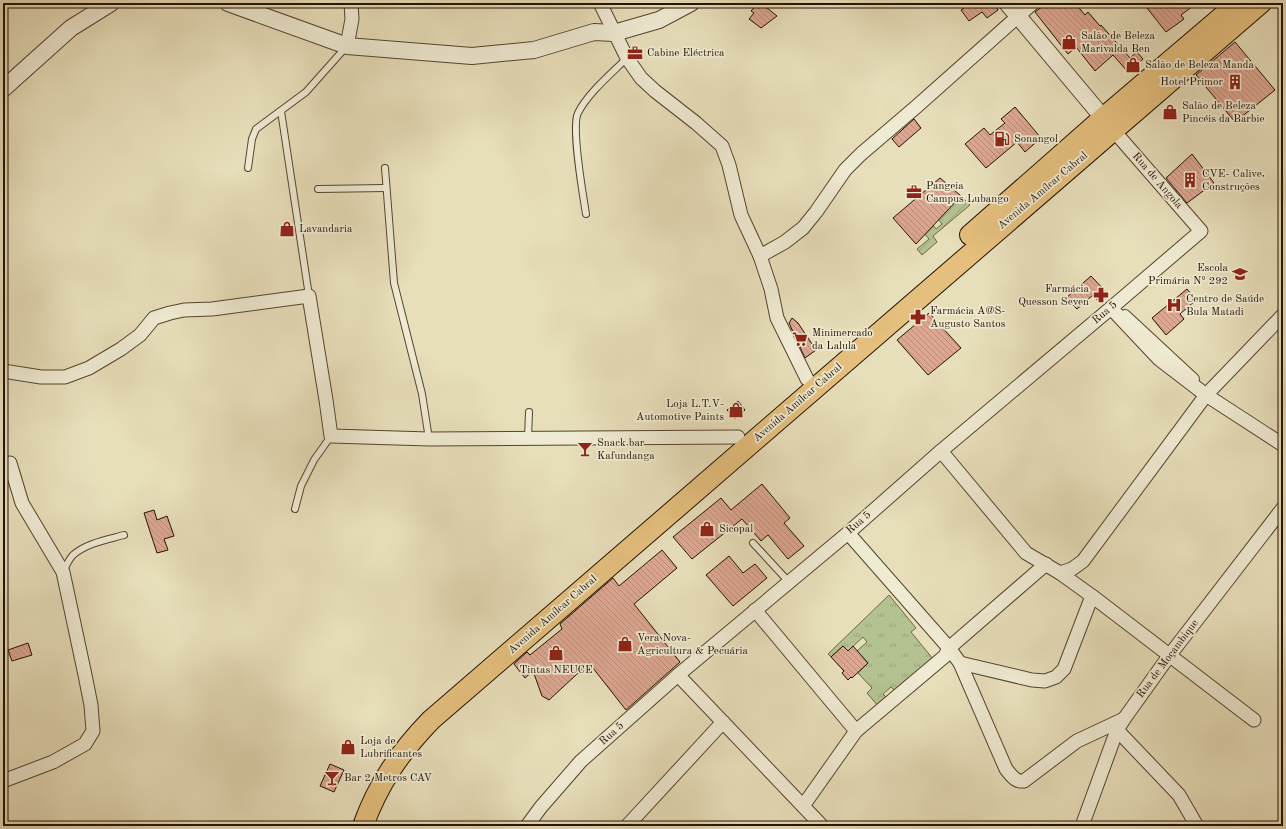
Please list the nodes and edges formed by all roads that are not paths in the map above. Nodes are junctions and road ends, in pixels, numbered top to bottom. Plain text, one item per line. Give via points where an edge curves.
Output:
1 (111, 3) edge
2 (228, 3) edge
3 (351, 3) edge
4 (600, 3) edge
5 (691, 3) edge
6 (1007, 3) edge
7 (1033, 3) edge
8 (1238, 3) edge
9 (1261, 3) edge
10 (1017, 16) junction
11 (614, 33) junction
12 (347, 46) junction
13 (627, 58) junction
14 (3, 90) edge
15 (281, 111) junction
16 (1108, 125) junction
17 (248, 168) dead end
18 (386, 168) dead end
19 (318, 188) dead end
20 (386, 188) junction
21 (586, 214) dead end
22 (1200, 235) junction
23 (760, 256) junction
24 (309, 296) junction
25 (1111, 308) junction
26 (1283, 315) edge
27 (3, 371) edge
28 (807, 379) junction
29 (1202, 389) junction
30 (530, 412) dead end
31 (331, 436) junction
32 (738, 437) junction
33 (528, 438) junction
34 (429, 439) junction
35 (1283, 445) edge
36 (941, 451) junction
37 (10, 463) dead end
38 (1283, 508) edge
39 (295, 509) dead end
40 (848, 533) junction
41 (124, 535) dead end
42 (753, 543) dead end
43 (1046, 564) junction
44 (63, 572) junction
45 (1060, 573) junction
46 (789, 582) junction
47 (1092, 596) junction
48 (755, 610) junction
49 (949, 648) junction
50 (1170, 656) junction
51 (960, 663) junction
52 (678, 675) junction
53 (1124, 719) junction
54 (1254, 720) dead end
55 (723, 722) junction
56 (1117, 730) junction
57 (856, 731) junction
58 (3, 781) edge
59 (803, 806) junction
60 (819, 825) edge
61 (350, 826) edge
62 (364, 826) edge
63 (528, 826) edge
64 (627, 826) edge
65 (1082, 826) edge
66 (1197, 826) edge

1 - 14 street via 71,28
2 - 12 street
3 - 12 street via 352,19
4 - 11 street
5 - 11 street via 660,20
6 - 10 street
7 - 10 street
8 - 16 main road, Avenida Amílcar Cabral
9 - 16 main road, Avenida Amílcar Cabral
10 - 16 street
10 - 23 street via 860,154 845,170 803,228
11 - 12 street via 594,32 534,50 472,56
11 - 13 street
12 - 15 lane via 306,92
13 - 21 lane via 584,101 577,115 575,133
13 - 23 street via 641,78 655,91 722,146 741,216
15 - 17 lane via 256,129
15 - 24 lane
16 - 22 street, Rua de Angola
16 - 28 main road, Avenida Amílcar Cabral
16 - 62 main road, Avenida Amílcar Cabral via 993,234 431,720 410,742 383,782
18 - 20 lane
19 - 20 lane
20 - 34 lane via 394,283 416,368
22 - 25 street, Rua 5
22 - 29 street via 1119,309
23 - 28 street via 777,318
24 - 27 street via 212,309 184,310 154,318 140,335 121,349 89,368 65,377 41,377
24 - 31 street
25 - 29 street via 1159,359
25 - 36 street, Rua 5
26 - 29 street
28 - 32 main road, Avenida Amílcar Cabral
29 - 35 street
29 - 45 street via 1083,561 1072,569
30 - 33 lane
31 - 34 street
31 - 39 lane via 300,486
32 - 33 street
32 - 61 main road, Avenida Amílcar Cabral via 420,711 376,767 357,804
33 - 34 street
36 - 40 street, Rua 5
36 - 43 street via 1026,553
37 - 44 street via 22,503
38 - 50 street, Rua de Moçambique
40 - 46 street, Rua 5
40 - 49 street
41 - 44 lane via 83,548 72,556
42 - 46 lane
43 - 45 street
43 - 49 street
44 - 58 street via 91,705 93,731 85,744 53,762
45 - 47 street
46 - 48 street, Rua 5
47 - 50 street
47 - 51 street via 1064,669 1056,677 1045,681 1032,680
48 - 52 street, Rua 5
48 - 57 street
49 - 51 street
49 - 57 street via 945,656
50 - 53 street, Rua de Moçambique
50 - 54 street
51 - 53 street via 1006,769 1019,781 1024,781 1077,741
52 - 55 street
52 - 63 street, Rua 5 via 581,761
53 - 56 street, Rua de Moçambique
55 - 59 street
55 - 64 street
56 - 65 street, Rua de Moçambique
56 - 66 street via 1179,795
57 - 59 street
59 - 60 street

